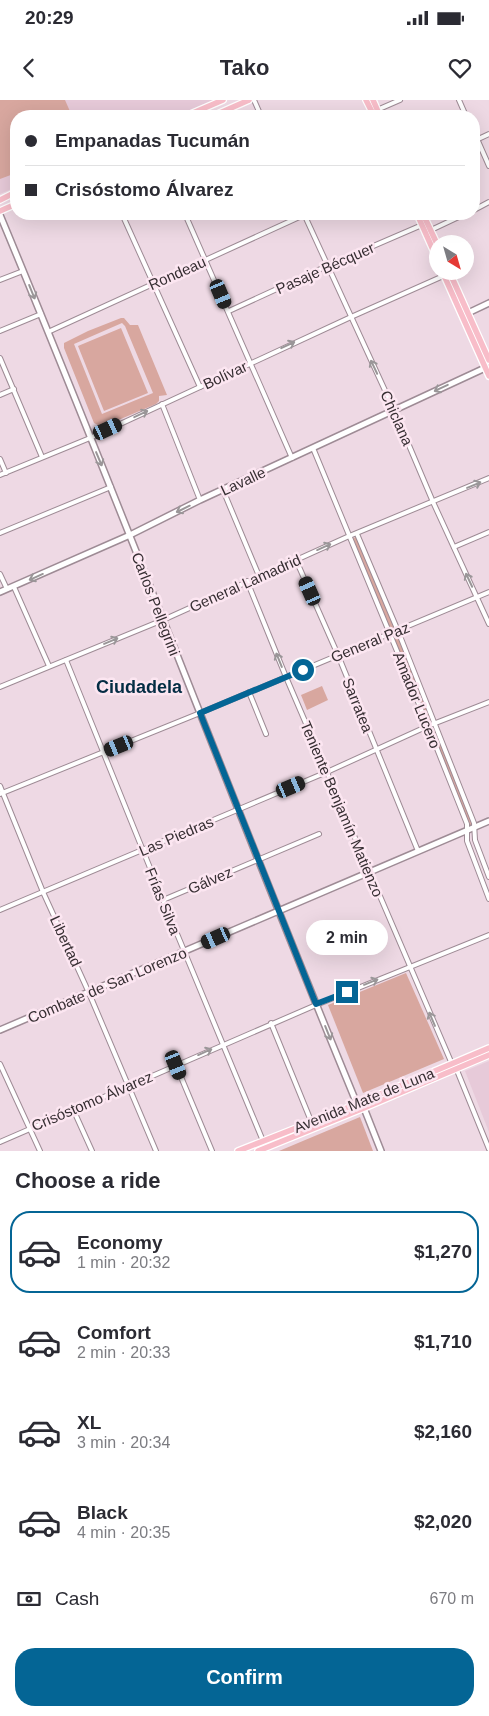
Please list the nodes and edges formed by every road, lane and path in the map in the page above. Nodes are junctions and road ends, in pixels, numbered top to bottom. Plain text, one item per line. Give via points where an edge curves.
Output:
1 (223, 100) edge
2 (249, 100) edge
3 (400, 100) edge
4 (200, 110) edge
5 (227, 110) edge
6 (384, 110) edge
7 (480, 148) edge
8 (489, 166) edge
9 (0, 213) edge
10 (125, 220) edge
11 (188, 220) edge
12 (291, 220) edge
13 (307, 220) edge
14 (419, 220) edge
15 (426, 220) edge
16 (452, 220) edge
17 (422, 225) junction
18 (430, 230) junction
19 (432, 235) edge
20 (429, 240) edge
21 (206, 260) junction
22 (327, 266) junction
23 (23, 271) junction
24 (0, 280) edge
25 (432, 280) edge
26 (449, 280) edge
27 (451, 280) edge
28 (154, 283) junction
29 (489, 304) edge
30 (229, 311) junction
31 (468, 313) junction
32 (41, 314) junction
33 (462, 316) junction
34 (350, 317) junction
35 (0, 331) edge
36 (48, 332) junction
37 (0, 358) edge
38 (489, 360) edge
39 (250, 363) junction
40 (486, 368) junction
41 (489, 376) edge
42 (200, 387) junction
43 (14, 389) junction
44 (0, 395) edge
45 (162, 404) junction
46 (394, 410) junction
47 (90, 438) junction
48 (313, 448) junction
49 (42, 457) junction
50 (0, 458) edge
51 (292, 458) junction
52 (6, 473) junction
53 (0, 475) edge
54 (489, 478) edge
55 (111, 487) junction
56 (222, 490) junction
57 (200, 500) junction
58 (434, 502) junction
59 (489, 532) edge
60 (0, 533) edge
61 (356, 534) junction
62 (130, 535) junction
63 (350, 536) junction
64 (454, 548) junction
65 (296, 560) junction
66 (0, 574) edge
67 (259, 576) junction
68 (247, 581) junction
69 (14, 587) junction
70 (7, 589) junction
71 (0, 592) edge
72 (489, 592) edge
73 (477, 598) junction
74 (162, 620) junction
75 (489, 624) edge
76 (398, 631) junction
77 (390, 634) junction
78 (338, 655) junction
79 (66, 660) junction
80 (49, 666) junction
81 (286, 677) junction
82 (0, 687) edge
83 (249, 692) junction
84 (489, 702) edge
85 (200, 713) junction
86 (435, 724) junction
87 (428, 726) junction
88 (266, 734) dead end
89 (377, 749) junction
90 (103, 752) junction
91 (327, 772) junction
92 (0, 786) edge
93 (1, 793) edge
94 (237, 810) junction
95 (489, 821) edge
96 (476, 827) junction
97 (467, 830) junction
98 (319, 834) dead end
99 (142, 850) junction
100 (418, 851) junction
101 (258, 860) junction
102 (369, 872) junction
103 (489, 877) edge
104 (489, 882) edge
105 (483, 884) junction
106 (43, 892) junction
107 (489, 899) edge
108 (163, 900) junction
109 (0, 910) edge
110 (278, 910) junction
111 (489, 935) edge
112 (184, 952) junction
113 (410, 966) junction
114 (89, 992) junction
115 (316, 1004) junction
116 (272, 1024) junction
117 (0, 1030) edge
118 (223, 1044) junction
119 (489, 1048) edge
120 (489, 1054) edge
121 (0, 1064) edge
122 (176, 1065) junction
123 (454, 1066) junction
124 (128, 1086) junction
125 (357, 1104) junction
126 (364, 1108) junction
127 (73, 1109) junction
128 (311, 1121) junction
129 (29, 1128) junction
130 (263, 1141) junction
131 (0, 1142) edge
132 (489, 1148) edge
133 (40, 1151) edge
134 (92, 1151) edge
135 (156, 1151) edge
136 (212, 1151) edge
137 (238, 1151) edge
138 (258, 1151) edge
139 (381, 1151) edge

1 - 4 main road
2 - 5 main road
3 - 6 street
7 - 8 street
9 - 23 street, Carlos Pellegrini
10 - 28 street
11 - 21 street
12 - 21 street, Rondeau
13 - 22 street, Chiclana
14 - 17 main road
15 - 18 main road
16 - 18 street
17 - 20 main road
17 - 22 street, Pasaje Bécquer
18 - 19 main road
21 - 28 street, Rondeau
21 - 30 street
22 - 30 street, Pasaje Bécquer
22 - 34 street, Chiclana
23 - 24 street
23 -> 32 street, Carlos Pellegrini
25 - 34 street, Bolívar
26 - 33 main road
27 - 31 main road
28 - 36 street, Rondeau
28 - 42 street
29 - 31 street
30 - 39 street
31 - 33 street
31 - 38 main road
32 - 35 street
32 - 36 street, Carlos Pellegrini
33 - 40 main road
39 -> 34 street, Bolívar
46 -> 34 street, Chiclana
36 - 47 street, Carlos Pellegrini
37 - 43 street
39 - 42 street, Bolívar
39 - 51 street
40 - 41 main road
40 -> 46 street, Lavalle
42 - 45 street, Bolívar
43 - 44 street
43 - 49 street
47 -> 45 street, Bolívar
45 - 57 street
46 - 48 street, Lavalle
46 - 58 street, Chiclana
47 - 49 street, Bolívar
47 -> 55 street, Carlos Pellegrini
48 - 51 street, Lavalle
48 - 63 street, Amador Lucero
49 - 52 street, Bolívar
50 - 52 street
51 - 56 street, Lavalle
52 - 53 street, Bolívar
58 -> 54 street, General Lamadrid
55 - 60 street
55 - 62 street, Carlos Pellegrini
56 - 57 street, Lavalle
56 - 67 street
57 -> 62 street, Lavalle
58 - 61 street, General Lamadrid
58 - 64 street, Chiclana
59 - 64 street
61 - 63 street, General Lamadrid
61 - 76 street, Amador Lucero
62 -> 69 street, Lavalle
62 - 74 street, Carlos Pellegrini
65 -> 63 street, General Lamadrid
63 - 77 street, Amador Lucero
73 -> 64 street, Chiclana
65 - 67 street, General Lamadrid
65 - 78 street, Sarratea
66 - 70 street
67 - 68 street, General Lamadrid
68 - 74 street, General Lamadrid
81 -> 68 street, Teniente Benjamín Matienzo
69 - 70 street, Lavalle
69 - 80 street
70 - 71 street, Lavalle
72 - 73 street, General Paz
73 - 75 street, Chiclana
73 - 76 street, General Paz
79 -> 74 street, General Lamadrid
74 - 85 street, Carlos Pellegrini
76 - 77 street, General Paz
76 - 86 street, Amador Lucero
77 - 78 street, General Paz
77 - 87 street, Amador Lucero
78 - 81 street, General Paz
78 - 89 street, Sarratea
79 - 80 street, General Lamadrid
79 - 90 street, Frías Silva
80 - 82 street, General Lamadrid
81 - 83 street, General Paz
81 - 91 street, Teniente Benjamín Matienzo
83 - 85 street, General Paz
83 - 88 street
84 - 86 street, Las Piedras
85 - 90 street, General Paz
85 - 94 street, Carlos Pellegrini
86 - 87 street, Las Piedras
86 - 96 street, Amador Lucero
87 - 89 street, Las Piedras
87 - 97 street, Amador Lucero
89 - 91 street, Las Piedras
89 - 100 street, Sarratea
90 - 93 street, General Paz
90 - 99 street, Frías Silva
91 - 94 street, Las Piedras
91 - 102 street, Teniente Benjamín Matienzo
92 - 93 street, Libertad
93 - 106 street, Libertad
94 - 99 street, Las Piedras
94 - 101 street, Carlos Pellegrini
95 - 96 street, Combate de San Lorenzo
96 - 97 street, Combate de San Lorenzo
96 - 103 street, Amador Lucero via 475,840
97 - 100 street, Combate de San Lorenzo
97 - 105 street, Amador Lucero via 467,841
98 - 101 street, Gálvez
99 - 106 street, Las Piedras
99 - 108 street, Frías Silva
100 - 102 street, Combate de San Lorenzo
101 - 108 street, Gálvez
101 - 110 street, Carlos Pellegrini
102 - 110 street, Combate de San Lorenzo
102 - 113 street, Teniente Benjamín Matienzo
104 - 105 street
105 - 107 street, Amador Lucero
106 - 109 street, Las Piedras
106 - 114 street, Libertad
108 - 112 street, Frías Silva
110 - 112 street, Combate de San Lorenzo
110 - 115 street, Carlos Pellegrini
111 - 113 street, Crisóstomo Álvarez
112 - 114 street, Combate de San Lorenzo
112 - 118 street, Frías Silva
115 -> 113 street, Crisóstomo Álvarez
123 -> 113 street, Teniente Benjamín Matienzo
114 - 117 street, Combate de San Lorenzo
114 - 124 street, Libertad
115 - 116 street, Crisóstomo Álvarez
115 -> 125 street, Carlos Pellegrini
116 - 118 street, Crisóstomo Álvarez
116 - 128 street
122 -> 118 street, Crisóstomo Álvarez
118 - 130 street, Frías Silva
119 - 123 main road, Avenida Mate de Luna
120 - 123 main road, Avenida Mate de Luna
121 - 129 street
122 - 124 street, Crisóstomo Álvarez
122 - 136 street
123 - 125 main road, Avenida Mate de Luna
123 - 126 main road, Avenida Mate de Luna
123 - 132 street, Teniente Benjamín Matienzo
124 - 127 street, Crisóstomo Álvarez
124 - 135 street, Libertad
125 - 126 street
125 - 128 main road, Avenida Mate de Luna
126 - 138 main road, Avenida Mate de Luna
126 - 139 street
127 - 129 street, Crisóstomo Álvarez
127 - 134 street
128 - 130 main road, Avenida Mate de Luna
129 - 131 street, Crisóstomo Álvarez
129 - 133 street
130 - 137 main road, Avenida Mate de Luna

